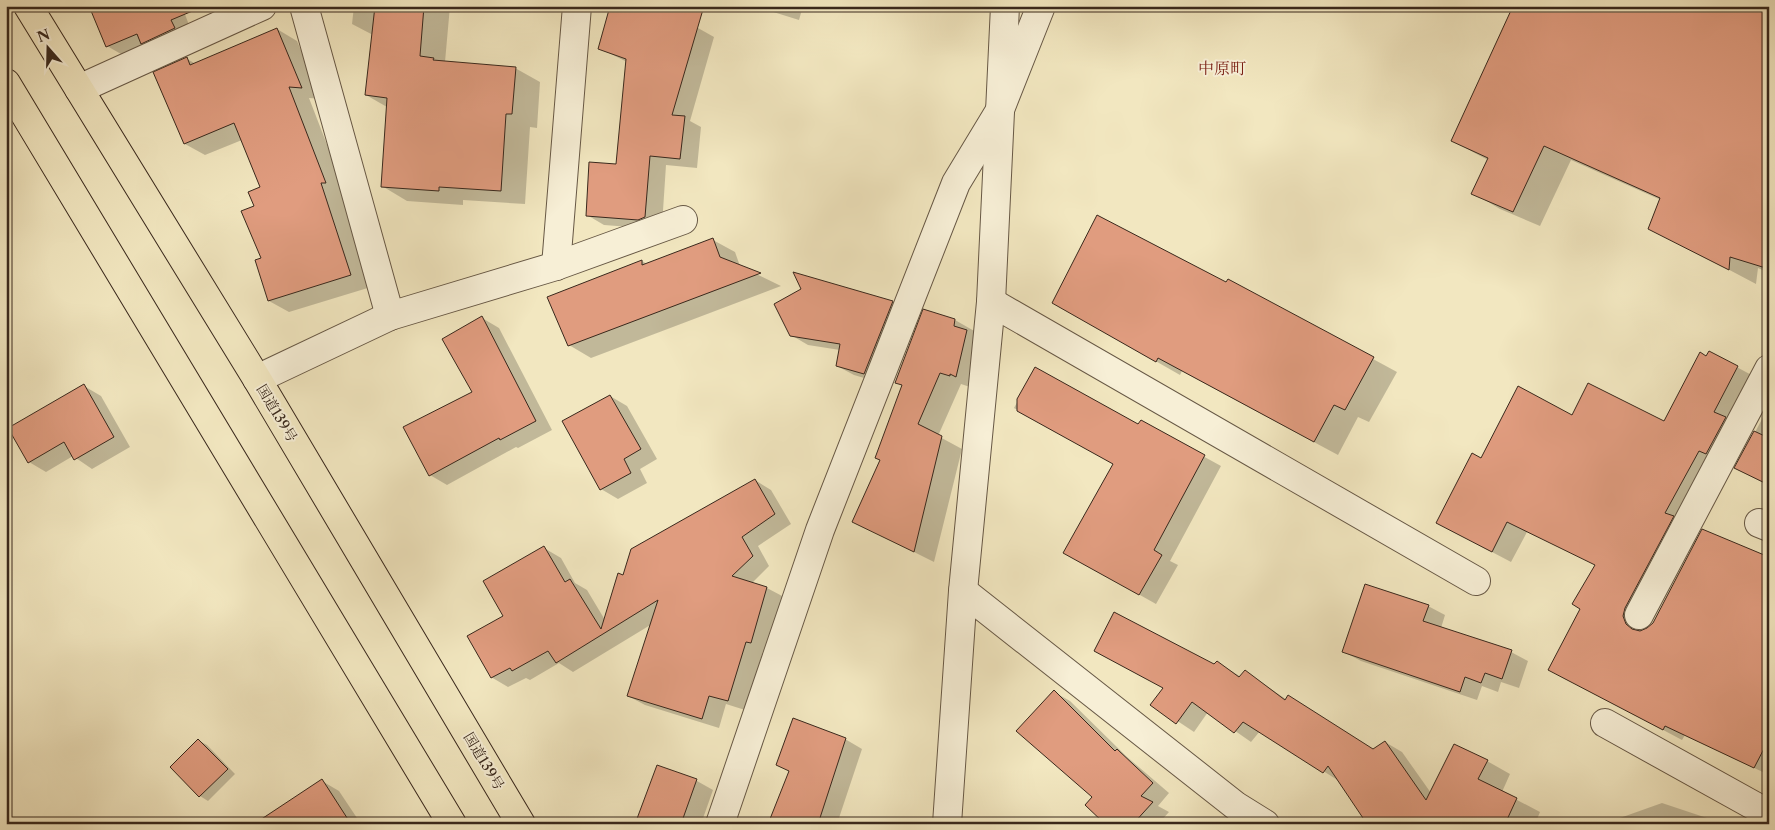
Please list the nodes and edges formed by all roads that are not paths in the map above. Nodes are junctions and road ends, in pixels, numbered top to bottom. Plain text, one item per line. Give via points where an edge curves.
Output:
1 (28, 6) edge
2 (262, 6) edge
3 (304, 6) edge
4 (577, 6) edge
5 (1005, 6) edge
6 (1041, 6) edge
7 (6, 83) edge
8 (79, 89) junction
9 (999, 112) junction
10 (682, 220) dead end
11 (556, 266) junction
12 (991, 302) junction
13 (390, 316) junction
14 (1769, 369) edge
15 (257, 379) junction
16 (1476, 581) dead end
17 (963, 591) junction
18 (1639, 615) dead end
19 (1605, 723) dead end
20 (1769, 814) edge
21 (452, 824) edge
22 (522, 824) edge
23 (720, 824) edge
24 (947, 824) edge
25 (1265, 824) edge

1 - 8 highway, 国道139号
2 - 8 street
3 - 13 street
4 - 11 street
5 - 9 street
6 - 9 street
7 - 21 highway
8 - 15 highway, 国道139号
9 - 12 street
9 - 23 street via 956,183 824,521
10 - 11 street
11 - 13 street
12 - 16 street
12 - 17 street
13 - 15 street
14 - 18 street
15 - 22 highway, 国道139号
17 - 24 street
17 - 25 street via 1236,806
19 - 20 street

